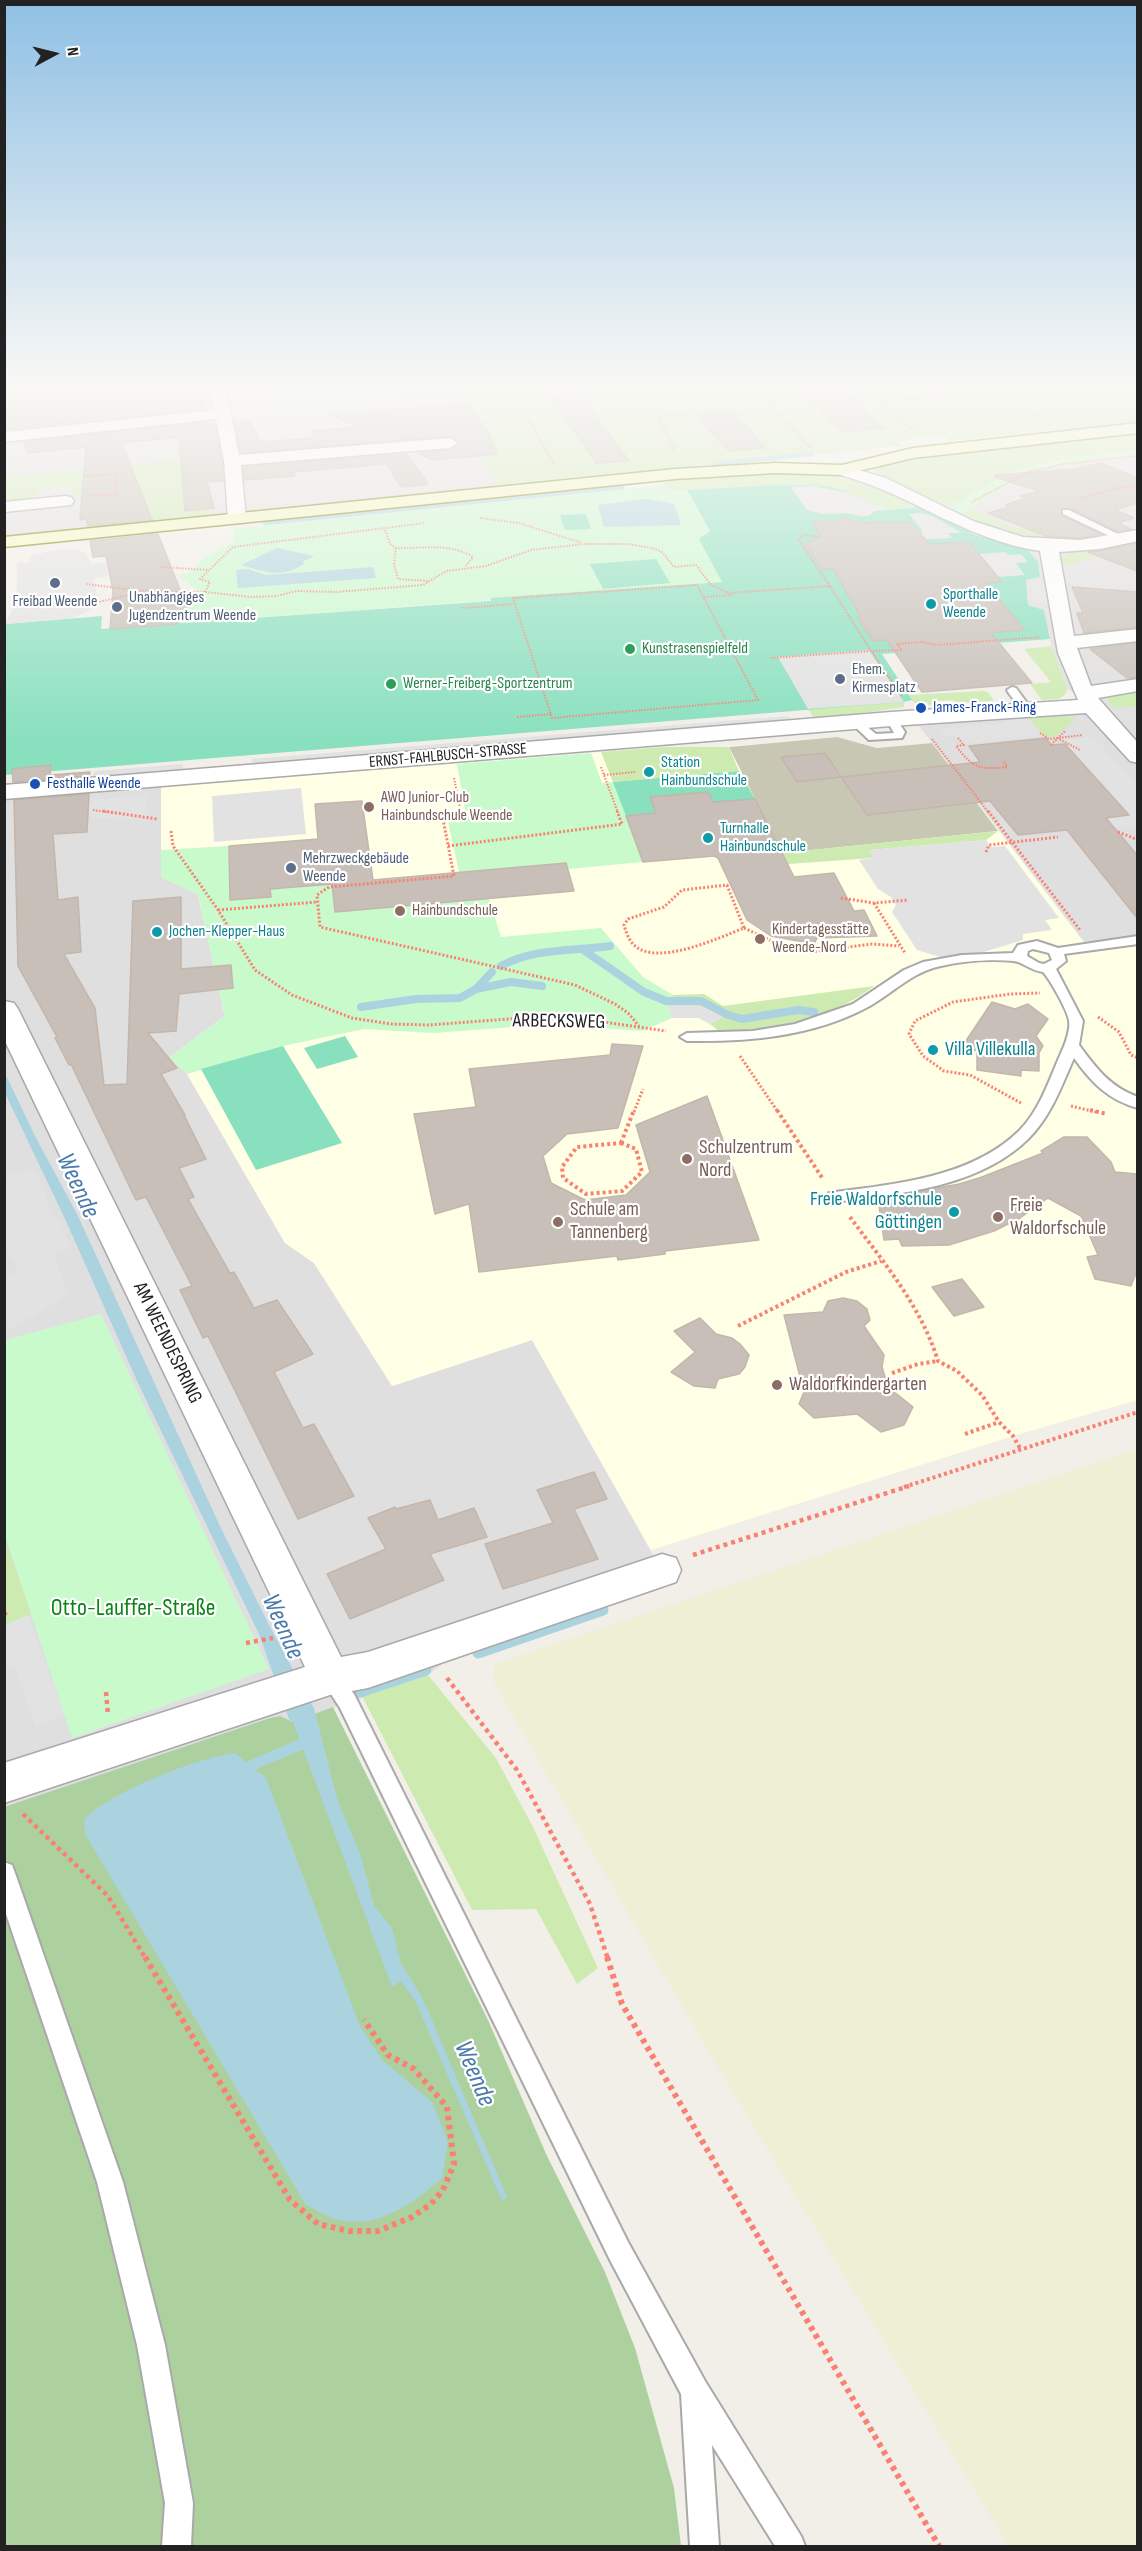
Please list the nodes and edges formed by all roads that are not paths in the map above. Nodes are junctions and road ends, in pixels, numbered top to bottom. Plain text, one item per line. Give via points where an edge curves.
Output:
1 (34, 504) edge
2 (236, 504) edge
3 (383, 504) edge
4 (928, 504) edge
5 (4, 507) edge
6 (1066, 512) dead end
7 (237, 519) junction
8 (1130, 537) edge
9 (4, 542) edge
10 (1047, 547) junction
11 (1137, 636) edge
12 (1066, 639) junction
13 (1137, 685) edge
14 (1088, 700) junction
15 (1137, 756) edge
16 (4, 792) edge
17 (1137, 940) edge
18 (1056, 951) junction
19 (1020, 957) junction
20 (1047, 968) junction
21 (4, 1009) edge
22 (687, 1037) road end
23 (1072, 1045) junction
24 (1137, 1102) edge
25 (836, 1197) road end
26 (662, 1570) road end
27 (324, 1679) junction
28 (11, 1796) edge
29 (4, 1873) edge
30 (695, 2391) junction
31 (177, 2547) edge
32 (704, 2547) edge
33 (791, 2547) edge

1 - 5 street
2 - 7 street
3 - 7 street
4 - 10 street via 985,532
6 - 8 lane
7 - 9 street
8 - 10 street
10 - 12 street
11 - 12 street via 1090,642
12 - 14 street
13 - 14 street, ERNST-FAHLBUSCH-STRASSE
14 - 15 street
14 - 16 street, ERNST-FAHLBUSCH-STRASSE via 1017,703 856,723
17 - 18 lane
18 - 19 lane via 1032,945 1023,948
18 - 20 lane via 1059,961
19 - 20 lane via 1026,963
19 - 22 lane via 959,960 922,968 848,1011 803,1026 728,1038
20 - 23 lane via 1076,1021
21 - 27 street, AM WEENDESPRING
23 - 24 lane via 1100,1083 1113,1094
23 - 25 lane via 1043,1106 1016,1143 972,1168 916,1185
26 - 27 street via 368,1670
27 - 28 street
27 - 30 lane via 347,1701 619,2251
29 - 31 lane via 110,2182 153,2357 179,2503
30 - 32 lane
30 - 33 lane

